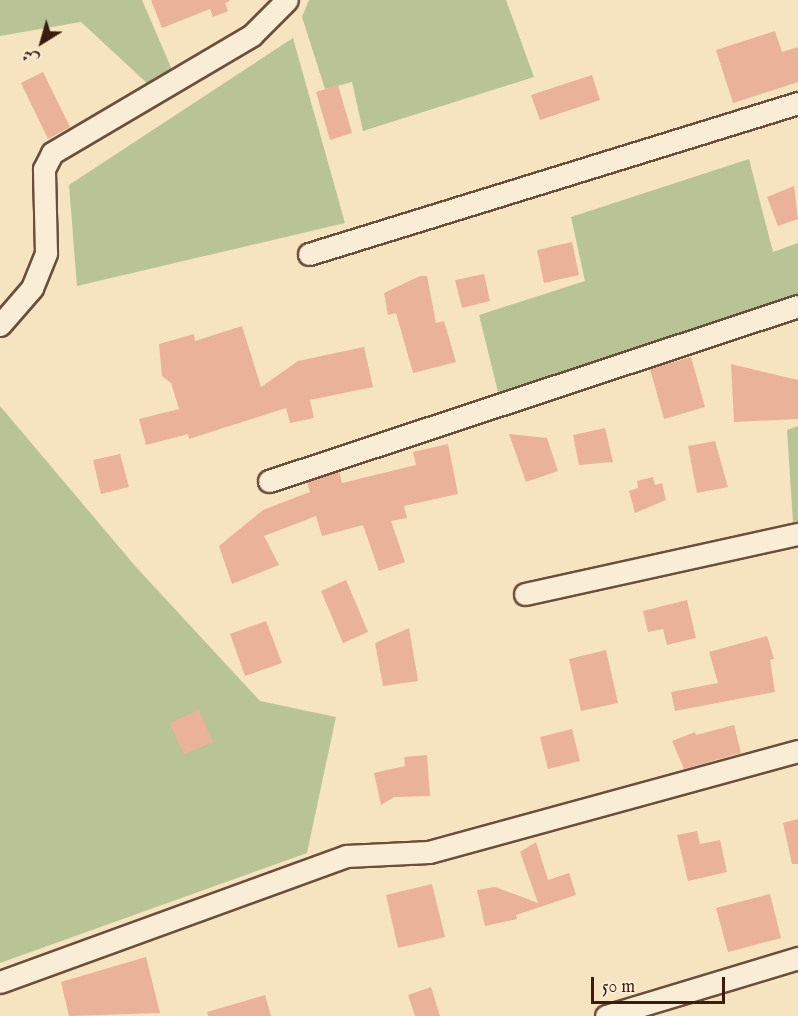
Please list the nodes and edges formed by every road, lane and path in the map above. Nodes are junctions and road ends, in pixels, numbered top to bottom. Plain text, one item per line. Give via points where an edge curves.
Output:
1 (287, 0) edge
2 (798, 103) edge
3 (309, 254) dead end
4 (798, 306) edge
5 (0, 325) edge
6 (269, 481) dead end
7 (798, 534) edge
8 (525, 594) dead end
9 (798, 751) edge
10 (798, 958) edge
11 (0, 982) edge
12 (606, 1016) edge

1 - 5 street via 252,35 52,153 44,169 46,253 32,288
2 - 3 street
4 - 6 street
7 - 8 street
9 - 11 street via 429,852 346,856
10 - 12 street

